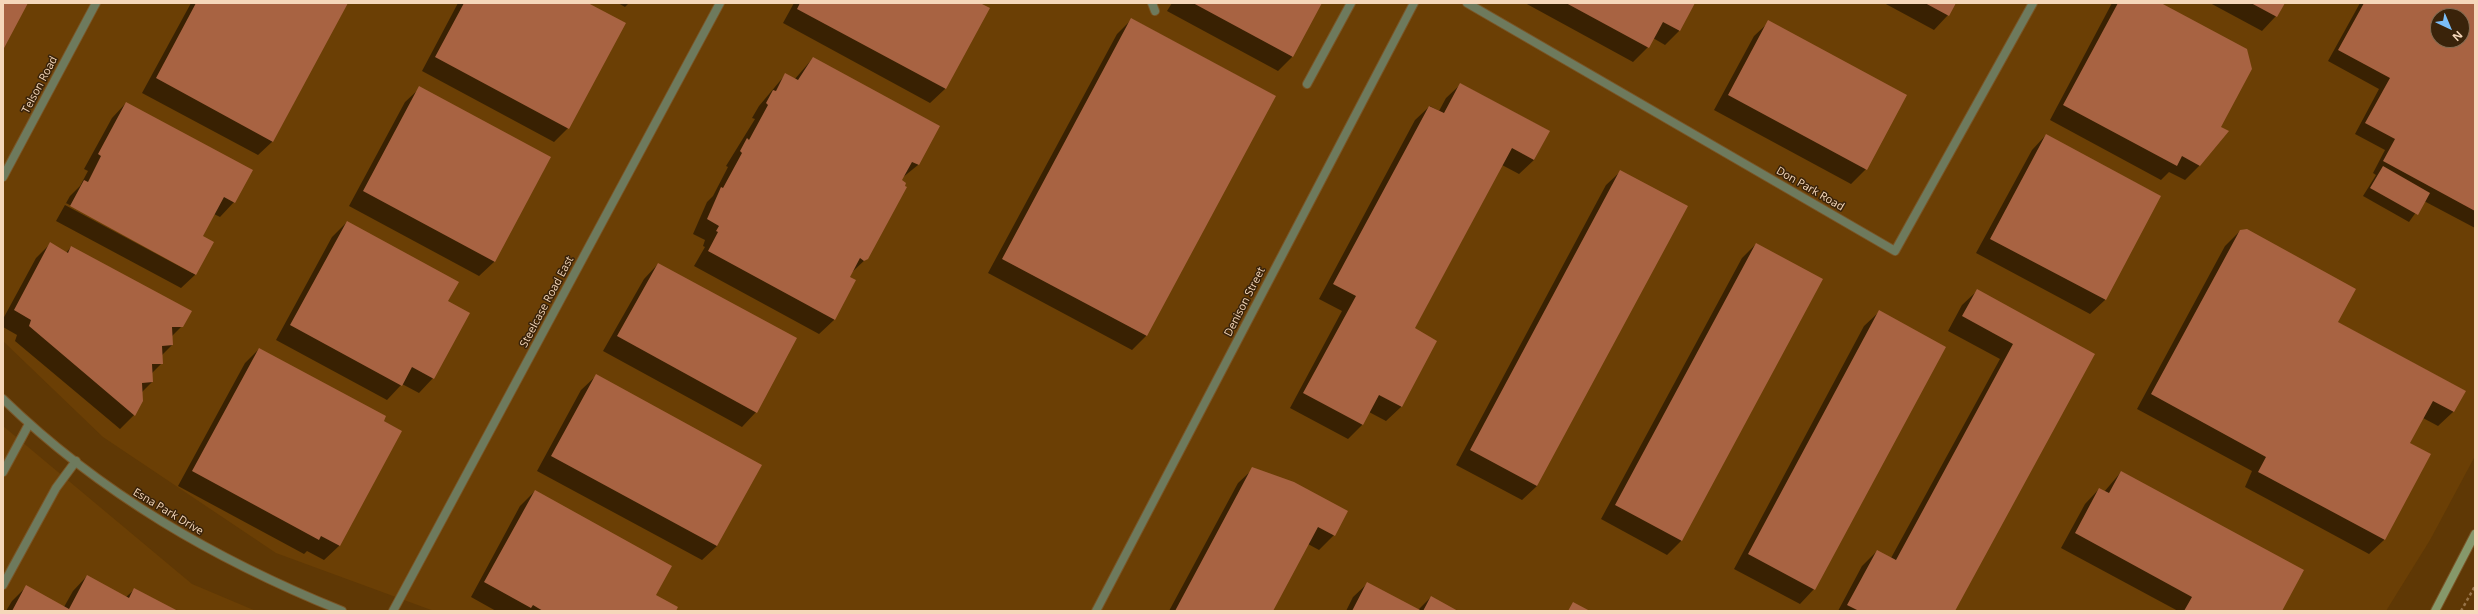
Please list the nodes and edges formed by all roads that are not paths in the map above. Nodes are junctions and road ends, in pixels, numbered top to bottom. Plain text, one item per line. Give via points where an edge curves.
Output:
1 (96, 3) edge
2 (720, 3) edge
3 (1351, 3) edge
4 (1414, 3) edge
5 (1467, 3) edge
6 (2033, 3) edge
7 (1307, 84) dead end
8 (3, 177) edge
9 (3, 399) edge
10 (29, 424) junction
11 (76, 461) junction
12 (3, 472) edge
13 (2475, 534) edge
14 (3, 585) edge
15 (342, 611) edge
16 (393, 611) edge
17 (1096, 611) edge
18 (2435, 611) edge

1 - 8 street, Telson Road
2 - 16 street, Steelcase Road East
3 - 7 street
4 - 17 street, Denison Street
5 - 6 street, Don Park Road via 1895,251
9 - 10 street, Esna Park Drive
10 - 11 street, Esna Park Drive
10 - 12 street
11 - 14 street via 56,488
11 - 15 street, Esna Park Drive via 131,504 189,539 297,593
13 - 18 main road

